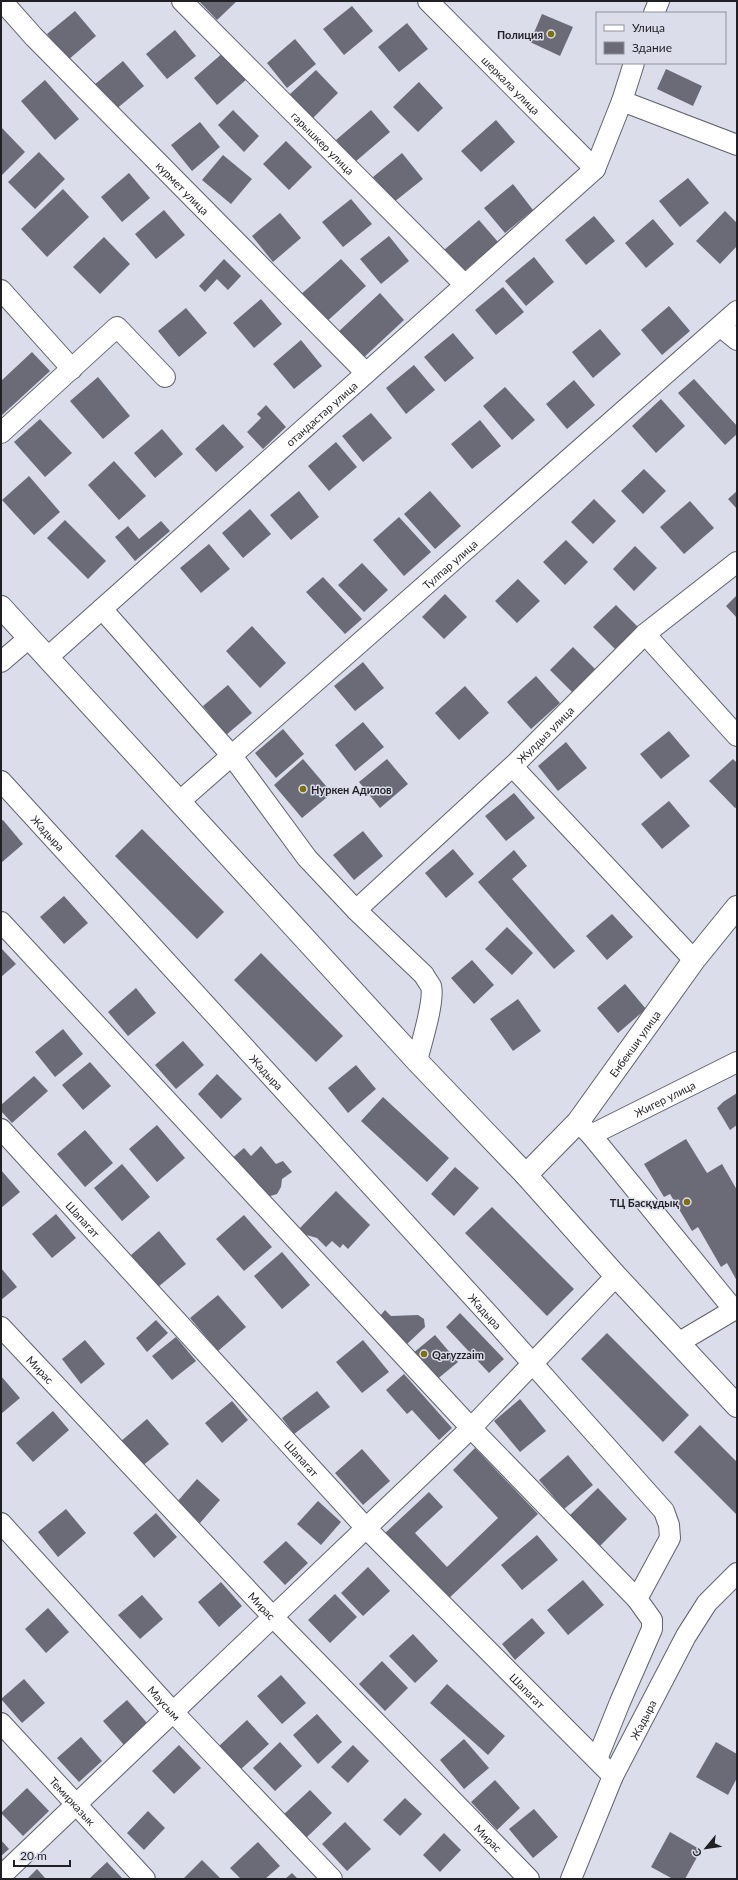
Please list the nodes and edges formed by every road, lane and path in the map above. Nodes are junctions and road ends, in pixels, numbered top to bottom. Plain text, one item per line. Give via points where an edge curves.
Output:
1 (2, 1) edge
2 (182, 1) edge
3 (428, 1) edge
4 (659, 1) edge
5 (654, 12) edge
6 (634, 64) edge
7 (622, 100) junction
8 (737, 145) edge
9 (595, 169) junction
10 (465, 285) junction
11 (1, 290) edge
12 (737, 311) edge
13 (721, 327) junction
14 (737, 340) edge
15 (72, 369) junction
16 (366, 373) junction
17 (165, 377) dead end
18 (1, 433) edge
19 (737, 562) edge
20 (1, 607) edge
21 (102, 609) junction
22 (645, 634) junction
23 (29, 638) junction
24 (48, 657) junction
25 (1, 662) edge
26 (737, 736) edge
27 (232, 756) junction
28 (513, 767) junction
29 (1, 781) edge
30 (180, 802) junction
31 (737, 907) edge
32 (356, 910) junction
33 (1, 922) edge
34 (694, 960) junction
35 (417, 1060) junction
36 (737, 1062) edge
37 (584, 1128) junction
38 (1, 1129) edge
39 (526, 1175) junction
40 (616, 1276) junction
41 (735, 1309) edge
42 (1, 1327) edge
43 (678, 1343) junction
44 (532, 1363) junction
45 (737, 1406) edge
46 (471, 1428) junction
47 (1, 1523) edge
48 (366, 1528) junction
49 (737, 1573) edge
50 (637, 1599) junction
51 (273, 1617) junction
52 (173, 1712) junction
53 (1, 1723) edge
54 (596, 1759) junction
55 (613, 1776) junction
56 (76, 1804) junction
57 (1, 1876) edge
58 (145, 1879) edge
59 (332, 1879) edge
60 (528, 1879) edge
61 (571, 1879) edge

1 - 16 street, курмет улица via 34,37
2 - 10 street, гарышкер улица
3 - 9 street, шеркала улица
4 - 5 street
6 - 7 street
7 - 8 street
7 - 9 street
9 - 10 street, отандастар улица
10 - 16 street, отандастар улица
11 - 15 street
12 - 13 street, Тулпар улица
13 - 14 street
13 - 27 street, Тулпар улица
15 - 17 street via 117,327
15 - 18 street
16 - 21 street, отандастар улица
19 - 22 street, Жулдыз улица
20 - 23 main road
21 - 24 street, отандастар улица
21 - 27 street
22 - 26 street
22 - 28 street, Жулдыз улица
23 - 24 main road
23 - 25 street
24 - 30 main road
27 - 30 street, Тулпар улица
27 - 32 street via 307,858
28 - 32 street, Жулдыз улица
28 - 34 street
29 - 44 street, Жадыра
30 - 35 main road
31 - 34 main road, Енбекши улица
32 - 35 street via 424,976 431,987 430,1009
33 - 46 street
34 - 37 main road, Енбекши улица
35 - 39 main road
36 - 37 street, Жигер улица
37 - 39 main road, Енбекши улица
37 - 41 street
38 - 48 street, Шапагат
39 - 40 main road
40 - 43 main road
40 - 44 street
41 - 43 street
42 - 51 street, Мирас
43 - 45 main road
44 - 46 street
44 - 50 street, Жадыра via 664,1511 670,1538
46 - 48 street
46 - 50 street
47 - 52 street, Маусым
48 - 51 street
48 - 54 street, Шапагат
49 - 55 street, Жадыра via 707,1603 690,1630
50 - 54 street via 652,1620 652,1629
51 - 52 street
51 - 60 street, Мирас
52 - 56 street
52 - 59 street, Маусым
53 - 56 street, Темирказык
54 - 55 street, Шапагат
55 - 61 street, Жадыра
56 - 57 street
56 - 58 street, Темирказык

